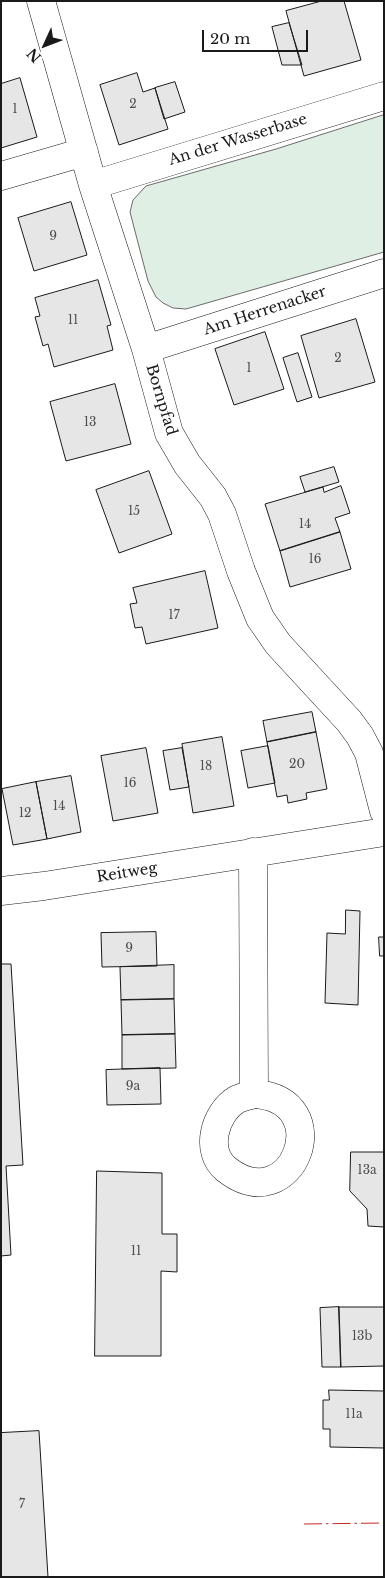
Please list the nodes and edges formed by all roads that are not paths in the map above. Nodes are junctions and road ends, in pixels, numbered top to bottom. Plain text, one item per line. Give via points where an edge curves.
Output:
1 (41, 1) edge
2 (384, 96) edge
3 (84, 152) junction
4 (1, 176) edge
5 (93, 185) junction
6 (384, 273) edge
7 (146, 349) junction
8 (384, 811) edge
9 (384, 832) edge
10 (253, 852) junction
11 (1, 891) edge
12 (254, 1094) dead end

1 - 3 street, Bornpfad
2 - 5 street, An der Wasserbase
3 - 4 street
3 - 5 street, Bornpfad
5 - 7 street, Bornpfad
6 - 7 street, Am Herrenacker
7 - 8 street, Bornpfad via 169,433 222,514 260,618 278,644 360,736 369,753
9 - 10 street, Reitweg
10 - 11 street, Reitweg
10 - 12 street

